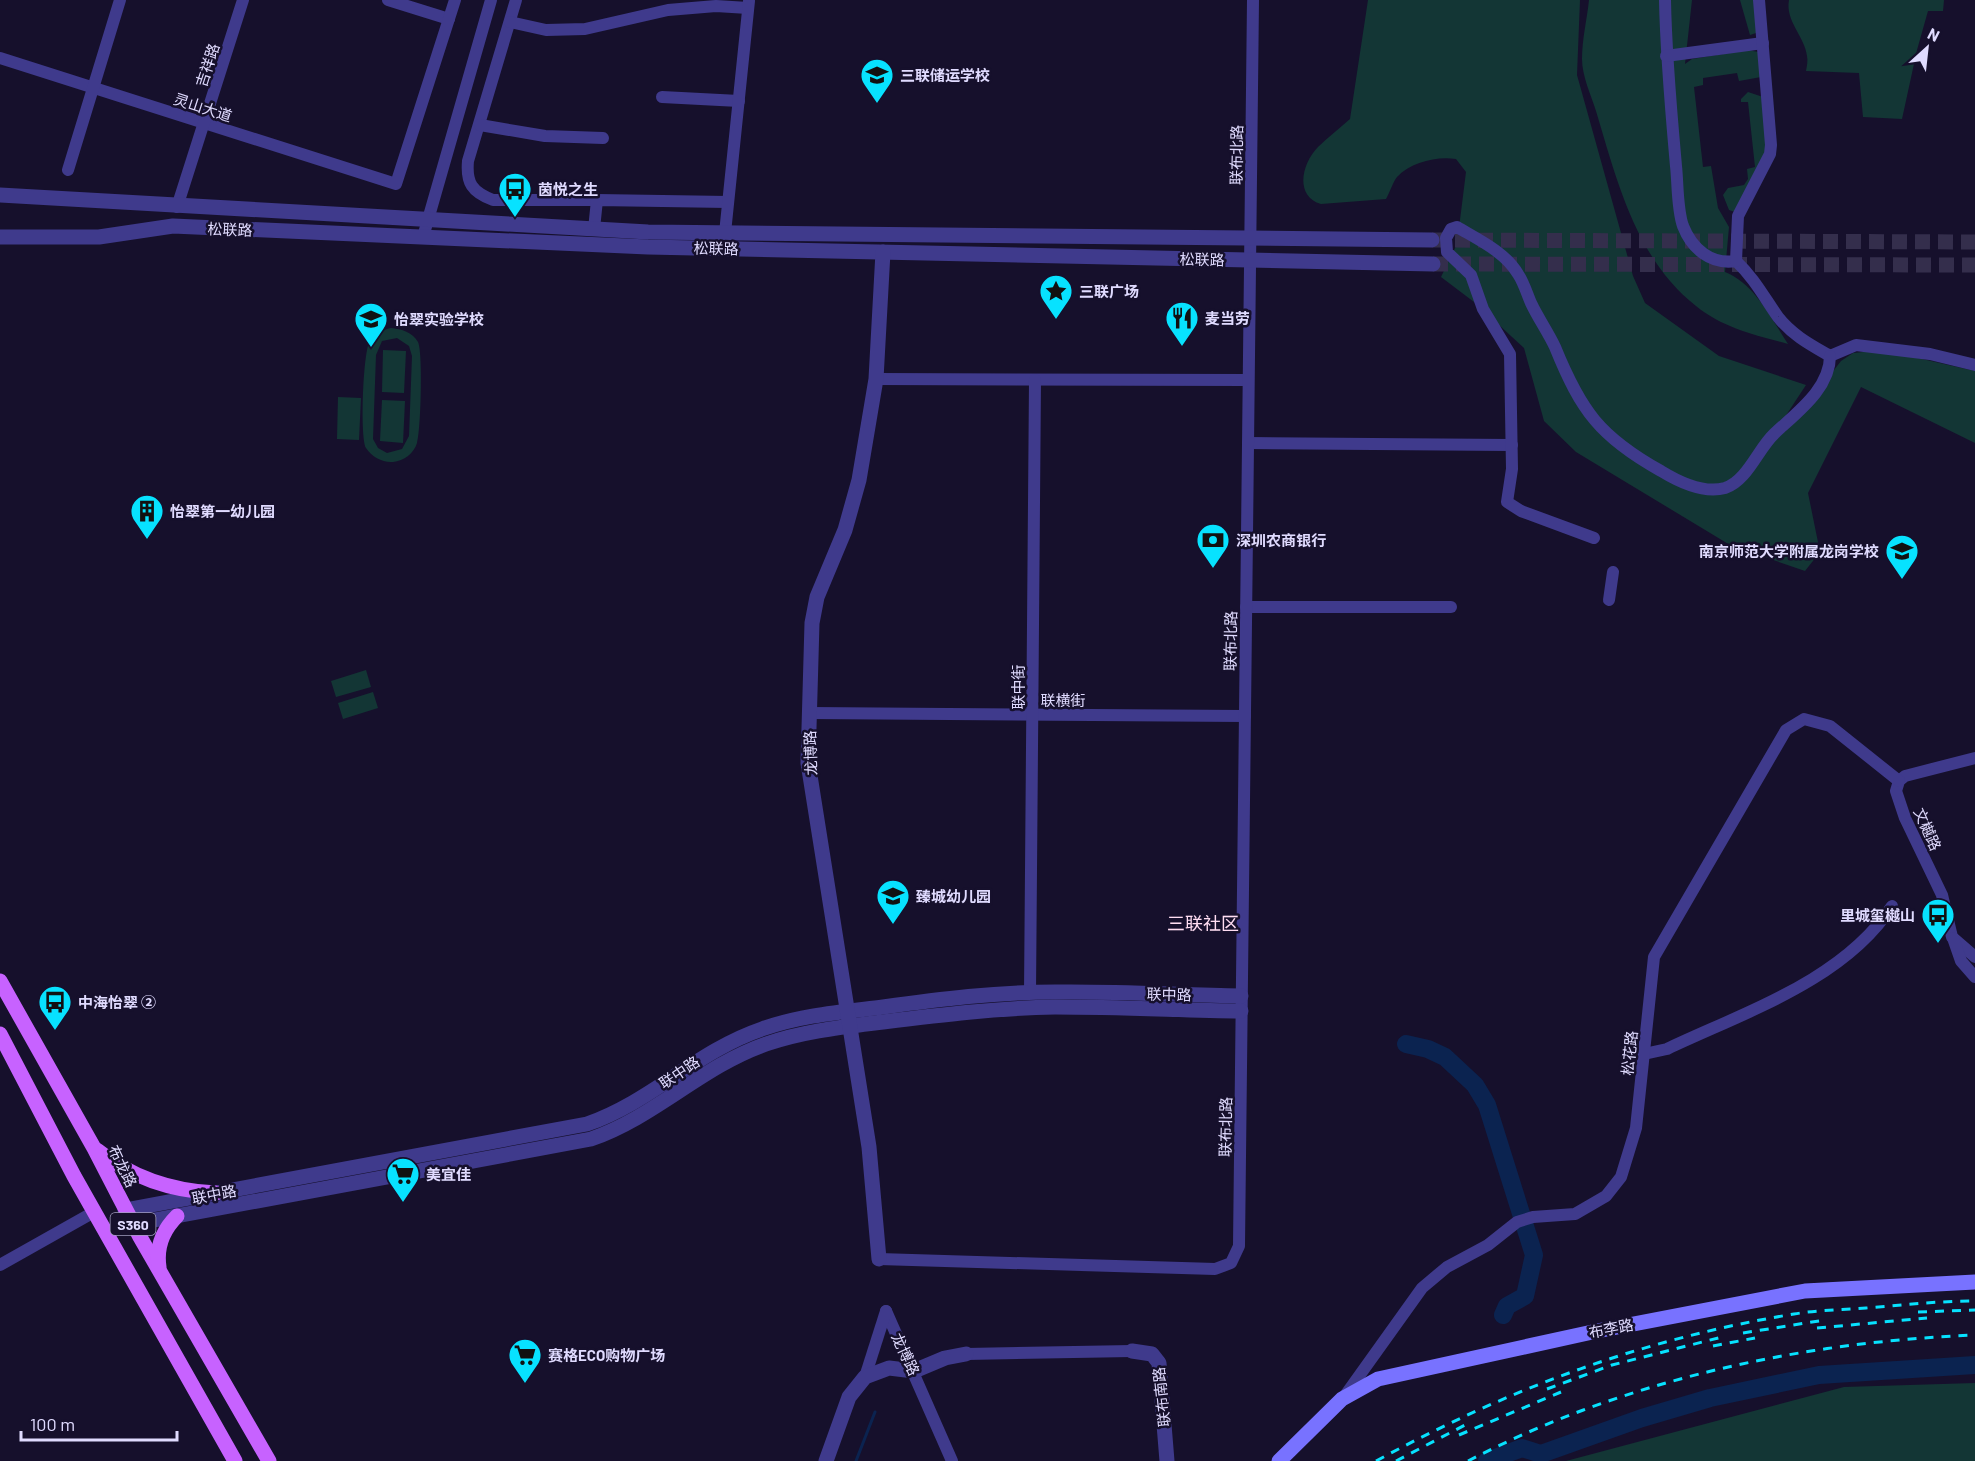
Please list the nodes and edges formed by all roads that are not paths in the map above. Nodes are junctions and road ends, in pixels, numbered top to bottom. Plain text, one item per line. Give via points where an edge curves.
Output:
1 (120, 0) edge
2 (243, 0) edge
3 (388, 0) edge
4 (455, 0) edge
5 (491, 0) edge
6 (516, 0) edge
7 (1253, 0) edge
8 (1665, 0) edge
9 (1759, 0) edge
10 (748, 4) edge
11 (449, 20) junction
12 (510, 22) junction
13 (1762, 43) junction
14 (1666, 56) junction
15 (0, 57) edge
16 (93, 87) junction
17 (662, 97) dead end
18 (739, 101) junction
19 (204, 123) junction
20 (480, 125) junction
21 (603, 138) dead end
22 (68, 170) dead end
23 (0, 195) edge
24 (597, 200) junction
25 (728, 202) junction
26 (177, 207) junction
27 (427, 220) junction
28 (594, 229) junction
29 (725, 233) junction
30 (0, 237) edge
31 (423, 237) junction
32 (1250, 238) junction
33 (1432, 240) tunnel mouth
34 (883, 252) junction
35 (1250, 260) junction
36 (1736, 261) junction
37 (1433, 264) tunnel mouth
38 (1830, 356) junction
39 (1975, 365) edge
40 (876, 380) junction
41 (1035, 380) junction
42 (1248, 380) junction
43 (1248, 443) junction
44 (1512, 444) junction
45 (1594, 538) dead end
46 (1613, 572) dead end
47 (1609, 600) dead end
48 (1246, 607) junction
49 (1451, 607) dead end
50 (809, 713) junction
51 (1032, 715) junction
52 (1245, 716) junction
53 (1975, 758) edge
54 (1899, 781) junction
55 (1892, 906) dead end
56 (1952, 937) junction
57 (1975, 957) edge
58 (1975, 977) edge
59 (1, 981) edge
60 (1030, 993) junction
61 (1241, 1004) junction
62 (849, 1019) junction
63 (0, 1034) edge
64 (1644, 1054) junction
65 (94, 1148) junction
66 (216, 1193) junction
67 (125, 1210) junction
68 (94, 1212) junction
69 (177, 1216) junction
70 (133, 1224) junction
71 (879, 1259) joint
72 (0, 1265) edge
73 (159, 1270) junction
74 (1975, 1282) edge
75 (1132, 1351) joint
76 (966, 1354) joint
77 (914, 1371) junction
78 (866, 1377) junction
79 (1342, 1399) junction
80 (235, 1461) edge
81 (269, 1461) edge
82 (826, 1461) edge
83 (952, 1461) edge
84 (1167, 1461) edge
85 (1279, 1461) edge

1 - 16 street
2 - 19 street, 吉祥路
3 - 11 street
4 - 11 street
5 - 27 street
6 - 12 street
7 - 32 street, 联布北路
8 - 14 street
9 - 13 street
10 - 12 street via 668,10 585,29 546,30
10 - 18 street
11 - 19 street, 灵山大道 via 396,184
12 - 20 street
13 - 14 street
13 - 36 street via 1772,145 1738,216
14 - 36 street via 1683,225 1706,256 1724,263
15 - 16 street, 灵山大道
16 - 19 street, 灵山大道
16 - 22 street
17 - 18 street
18 - 25 street
19 - 26 street, 吉祥路
20 - 21 street via 544,136
20 - 24 street via 467,176 479,195 493,200
23 - 26 street, 松联路
24 - 25 street
24 - 28 street
25 - 29 street
26 - 27 street, 松联路
27 - 28 street, 松联路
27 - 31 street
28 - 29 street, 松联路
29 - 32 street, 松联路
30 - 31 street, 松联路 via 99,237 174,226
31 - 34 street, 松联路
32 - 33 street, 松联路
32 - 35 street, 联布北路
34 - 35 street, 松联路
34 - 40 street, 龙博路
35 - 37 street, 松联路
35 - 42 street, 联布北路
36 - 38 street via 1750,274 1779,318 1799,338
38 - 39 street via 1856,345 1930,354
38 - 44 street via 1828,375 1737,481 1726,488 1695,487 1629,452 1594,422 1575,395 1518,274 1503,256 1457,228 1451,229 1446,238 1447,252 1470,275 1483,309 1510,354
40 - 41 street
40 - 50 street, 龙博路 via 856,497 813,611
41 - 42 street
41 - 51 street, 联中街
42 - 43 street, 联布北路
43 - 44 street
43 - 48 street, 联布北路
44 - 45 street via 1506,497 1510,507
46 - 47 street
48 - 49 street
48 - 52 street, 联布北路
50 - 51 street, 联横街
50 - 62 street, 龙博路 via 808,763
51 - 52 street, 联横街
51 - 60 street, 联中街
52 - 61 street, 联布北路
53 - 54 street via 1905,776
54 - 56 street, 文樾路 via 1896,791 1905,818 1942,895
54 - 64 street, 松花路 via 1830,726 1804,719 1786,730 1654,957
55 - 64 street via 1860,945 1815,978 1667,1049
56 - 57 street
56 - 58 street, 文樾路 via 1961,961
59 - 65 main road, 布龙路 / S360
60 - 61 street, 联中路
60 - 62 street, 联中路 via 968,997
61 - 62 street, 联中路 via 1055,1007
61 - 71 street, 联布北路 via 1239,1246 1232,1263 1215,1269
62 - 66 street, 联中路 via 808,1016 740,1038 698,1059 632,1104 587,1124
62 - 69 street, 联中路 via 746,1052 706,1072 639,1118 591,1139
62 - 71 street, 龙博路 via 873,1180
63 - 68 main road, S360
64 - 79 street, 松花路 via 1636,1128 1621,1177 1606,1196 1575,1214 1516,1222 1488,1245 1447,1267 1422,1288
65 - 66 main road via 151,1181 183,1190
65 - 67 main road, 布龙路 / S360
66 - 67 street, 联中路
67 - 70 main road, 布龙路 / S360
68 - 72 street
68 - 80 main road, S360
69 - 70 street, 联中路
69 - 73 main road via 162,1237
70 - 73 main road, 布龙路 / S360
73 - 81 main road, 布龙路 / S360
74 - 79 main road, 布李路 via 1793,1294 1418,1369 1378,1379
75 - 76 street
75 - 84 street, 联布南路 via 1152,1354 1159,1363
76 - 77 street
77 - 78 street via 889,1368
77 - 78 street, 龙博路 via 886,1311
77 - 83 street, 龙博路
78 - 82 street via 849,1397
79 - 85 main road, 布李路

